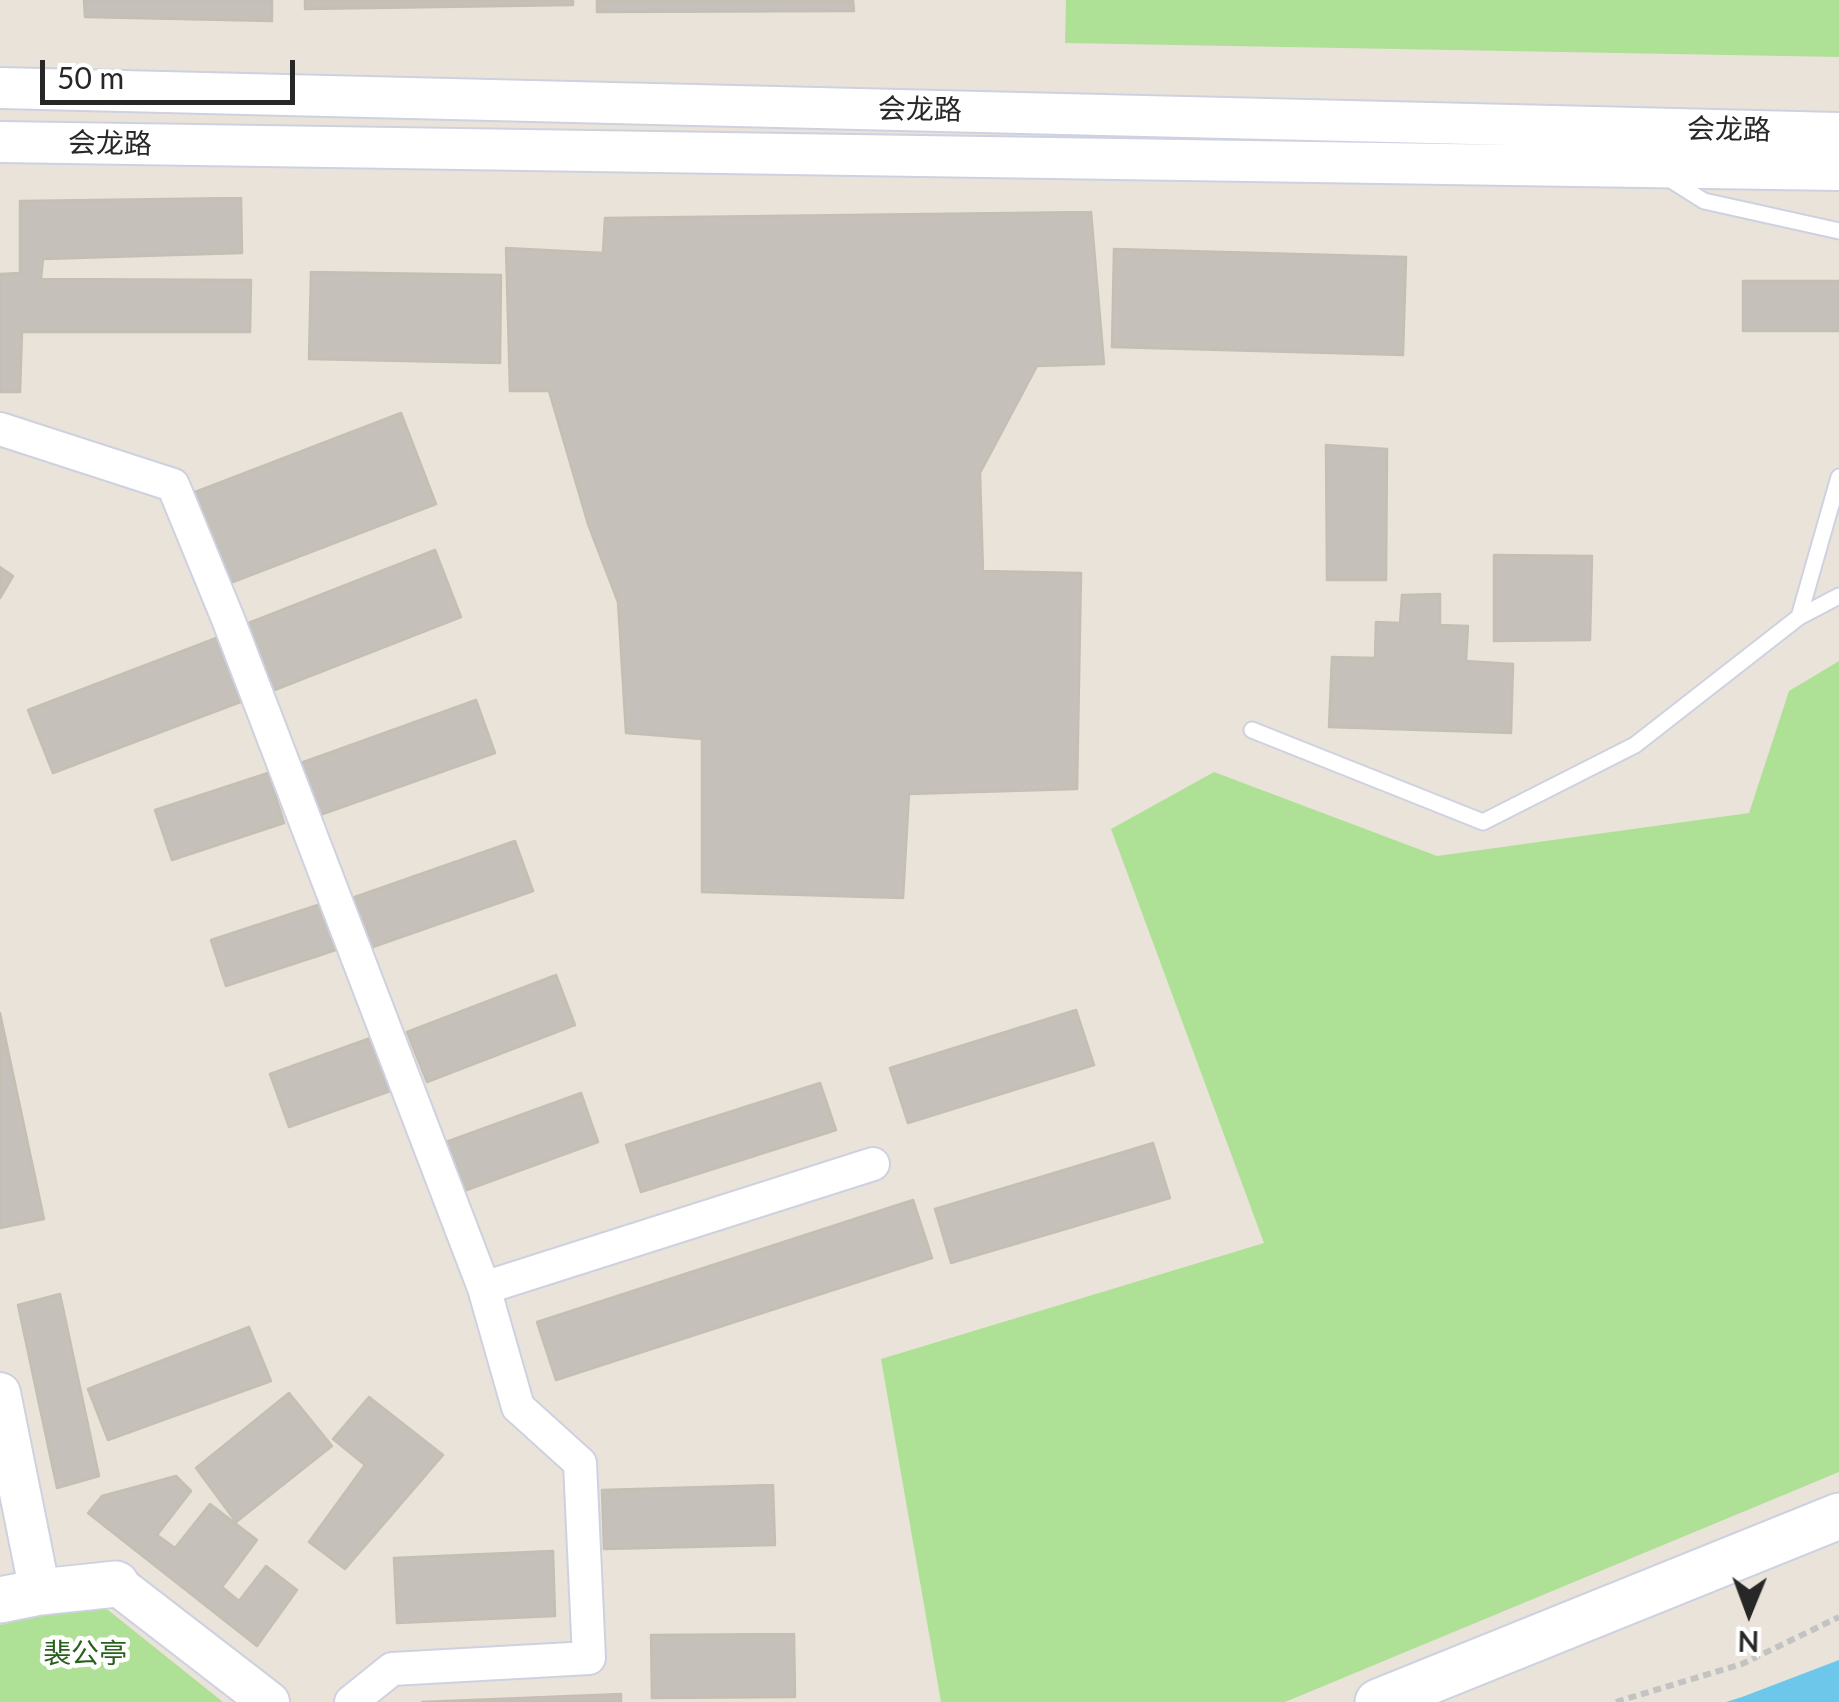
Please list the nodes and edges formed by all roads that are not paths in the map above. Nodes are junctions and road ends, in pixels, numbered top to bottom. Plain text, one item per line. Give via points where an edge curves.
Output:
1 (0, 88) edge
2 (1839, 132) edge
3 (0, 142) edge
4 (1650, 167) junction
5 (1839, 170) edge
6 (1839, 231) edge
7 (0, 429) edge
8 (1839, 478) edge
9 (1839, 596) edge
10 (1799, 617) junction
11 (1252, 730) dead end
12 (872, 1164) dead end
13 (484, 1288) junction
14 (0, 1393) edge
15 (1839, 1516) edge
16 (116, 1584) joint
17 (20, 1596) edge
18 (269, 1702) edge
19 (352, 1702) edge
20 (1378, 1702) edge

1 - 2 street, 会龙路
3 - 4 street, 会龙路
4 - 5 street, 会龙路
4 - 6 lane via 1704,201
7 - 13 street via 174,485
8 - 10 lane
9 - 10 lane
10 - 11 lane via 1636,745 1484,822
12 - 13 street
13 - 19 street via 518,1407 580,1463 589,1658 392,1669
14 - 17 street
15 - 20 main road
16 - 17 main road
16 - 18 street

